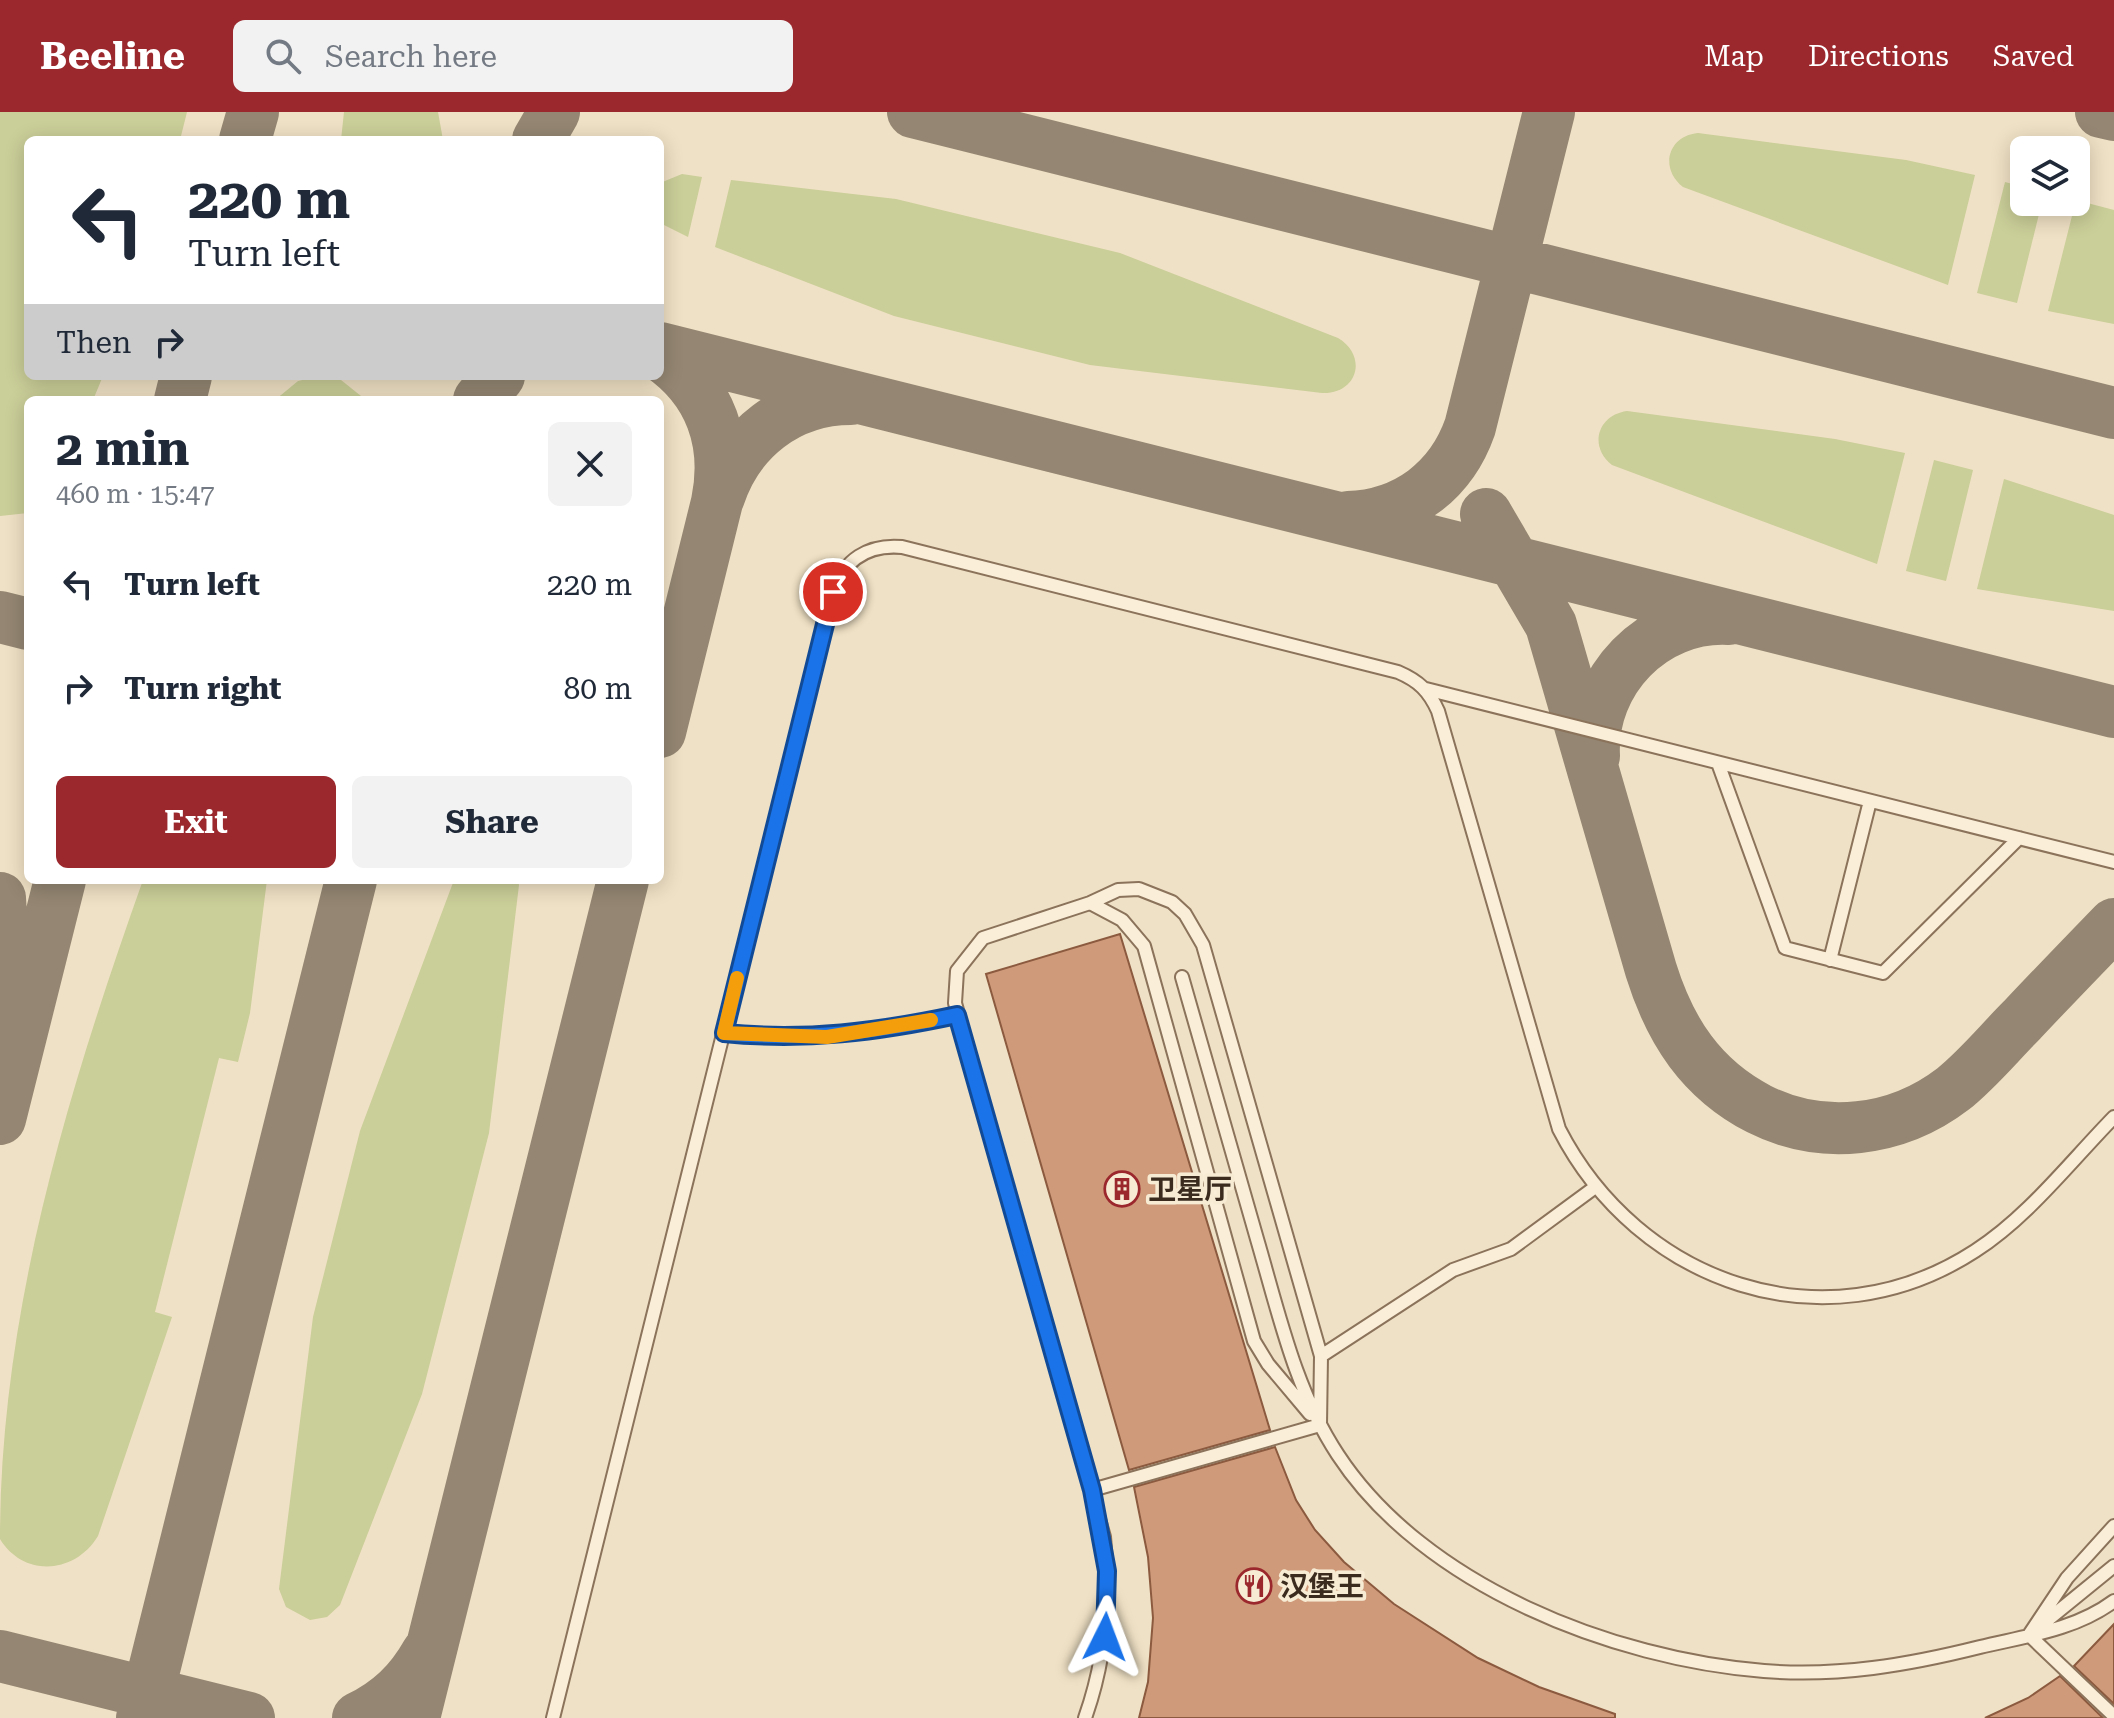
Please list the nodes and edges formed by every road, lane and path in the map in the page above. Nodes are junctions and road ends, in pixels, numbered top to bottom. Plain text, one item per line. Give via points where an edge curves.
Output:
1 (1426, 689) junction
2 (1718, 763) junction
3 (1870, 801) junction
4 (2019, 838) junction
5 (2114, 862) edge
6 (1090, 903) junction
7 (1830, 960) junction
8 (1182, 977) dead end
9 (957, 1015) junction
10 (724, 1033) junction
11 (2114, 1117) edge
12 (1594, 1188) junction
13 (1321, 1356) junction
14 (1320, 1425) junction
15 (1092, 1490) junction
16 (2114, 1526) edge
17 (2114, 1566) edge
18 (2114, 1601) edge
19 (2029, 1635) junction
20 (2114, 1716) edge
21 (553, 1718) edge
22 (1085, 1718) edge

1 - 2 lane
1 - 10 lane via 1398,672 902,547 866,551 846,567 833,592
1 - 12 lane via 1438,711 1559,1129
2 - 3 lane
2 - 7 lane via 1785,948
3 - 4 lane
3 - 7 lane
4 - 5 lane
4 - 7 lane via 1883,973
6 - 9 lane via 997,932 973,947 957,971
6 - 13 lane via 1118,890 1156,893 1185,914 1195,929
6 - 14 lane via 1122,920 1144,946 1254,1341
8 - 14 lane via 1293,1365
9 - 10 lane via 827,1037
9 - 15 lane
10 - 21 lane
11 - 12 lane via 1995,1237 1940,1270 1864,1294 1781,1294 1701,1271 1645,1236
12 - 13 lane via 1511,1249 1453,1270
13 - 14 lane
14 - 15 lane
14 - 19 lane via 1379,1506 1444,1560 1531,1608 1649,1651 1766,1671 1836,1671 1899,1667
15 - 22 lane via 1104,1537 1108,1601 1100,1667
16 - 19 lane via 2067,1578
17 - 19 lane
18 - 19 lane via 2066,1627
19 - 20 lane

